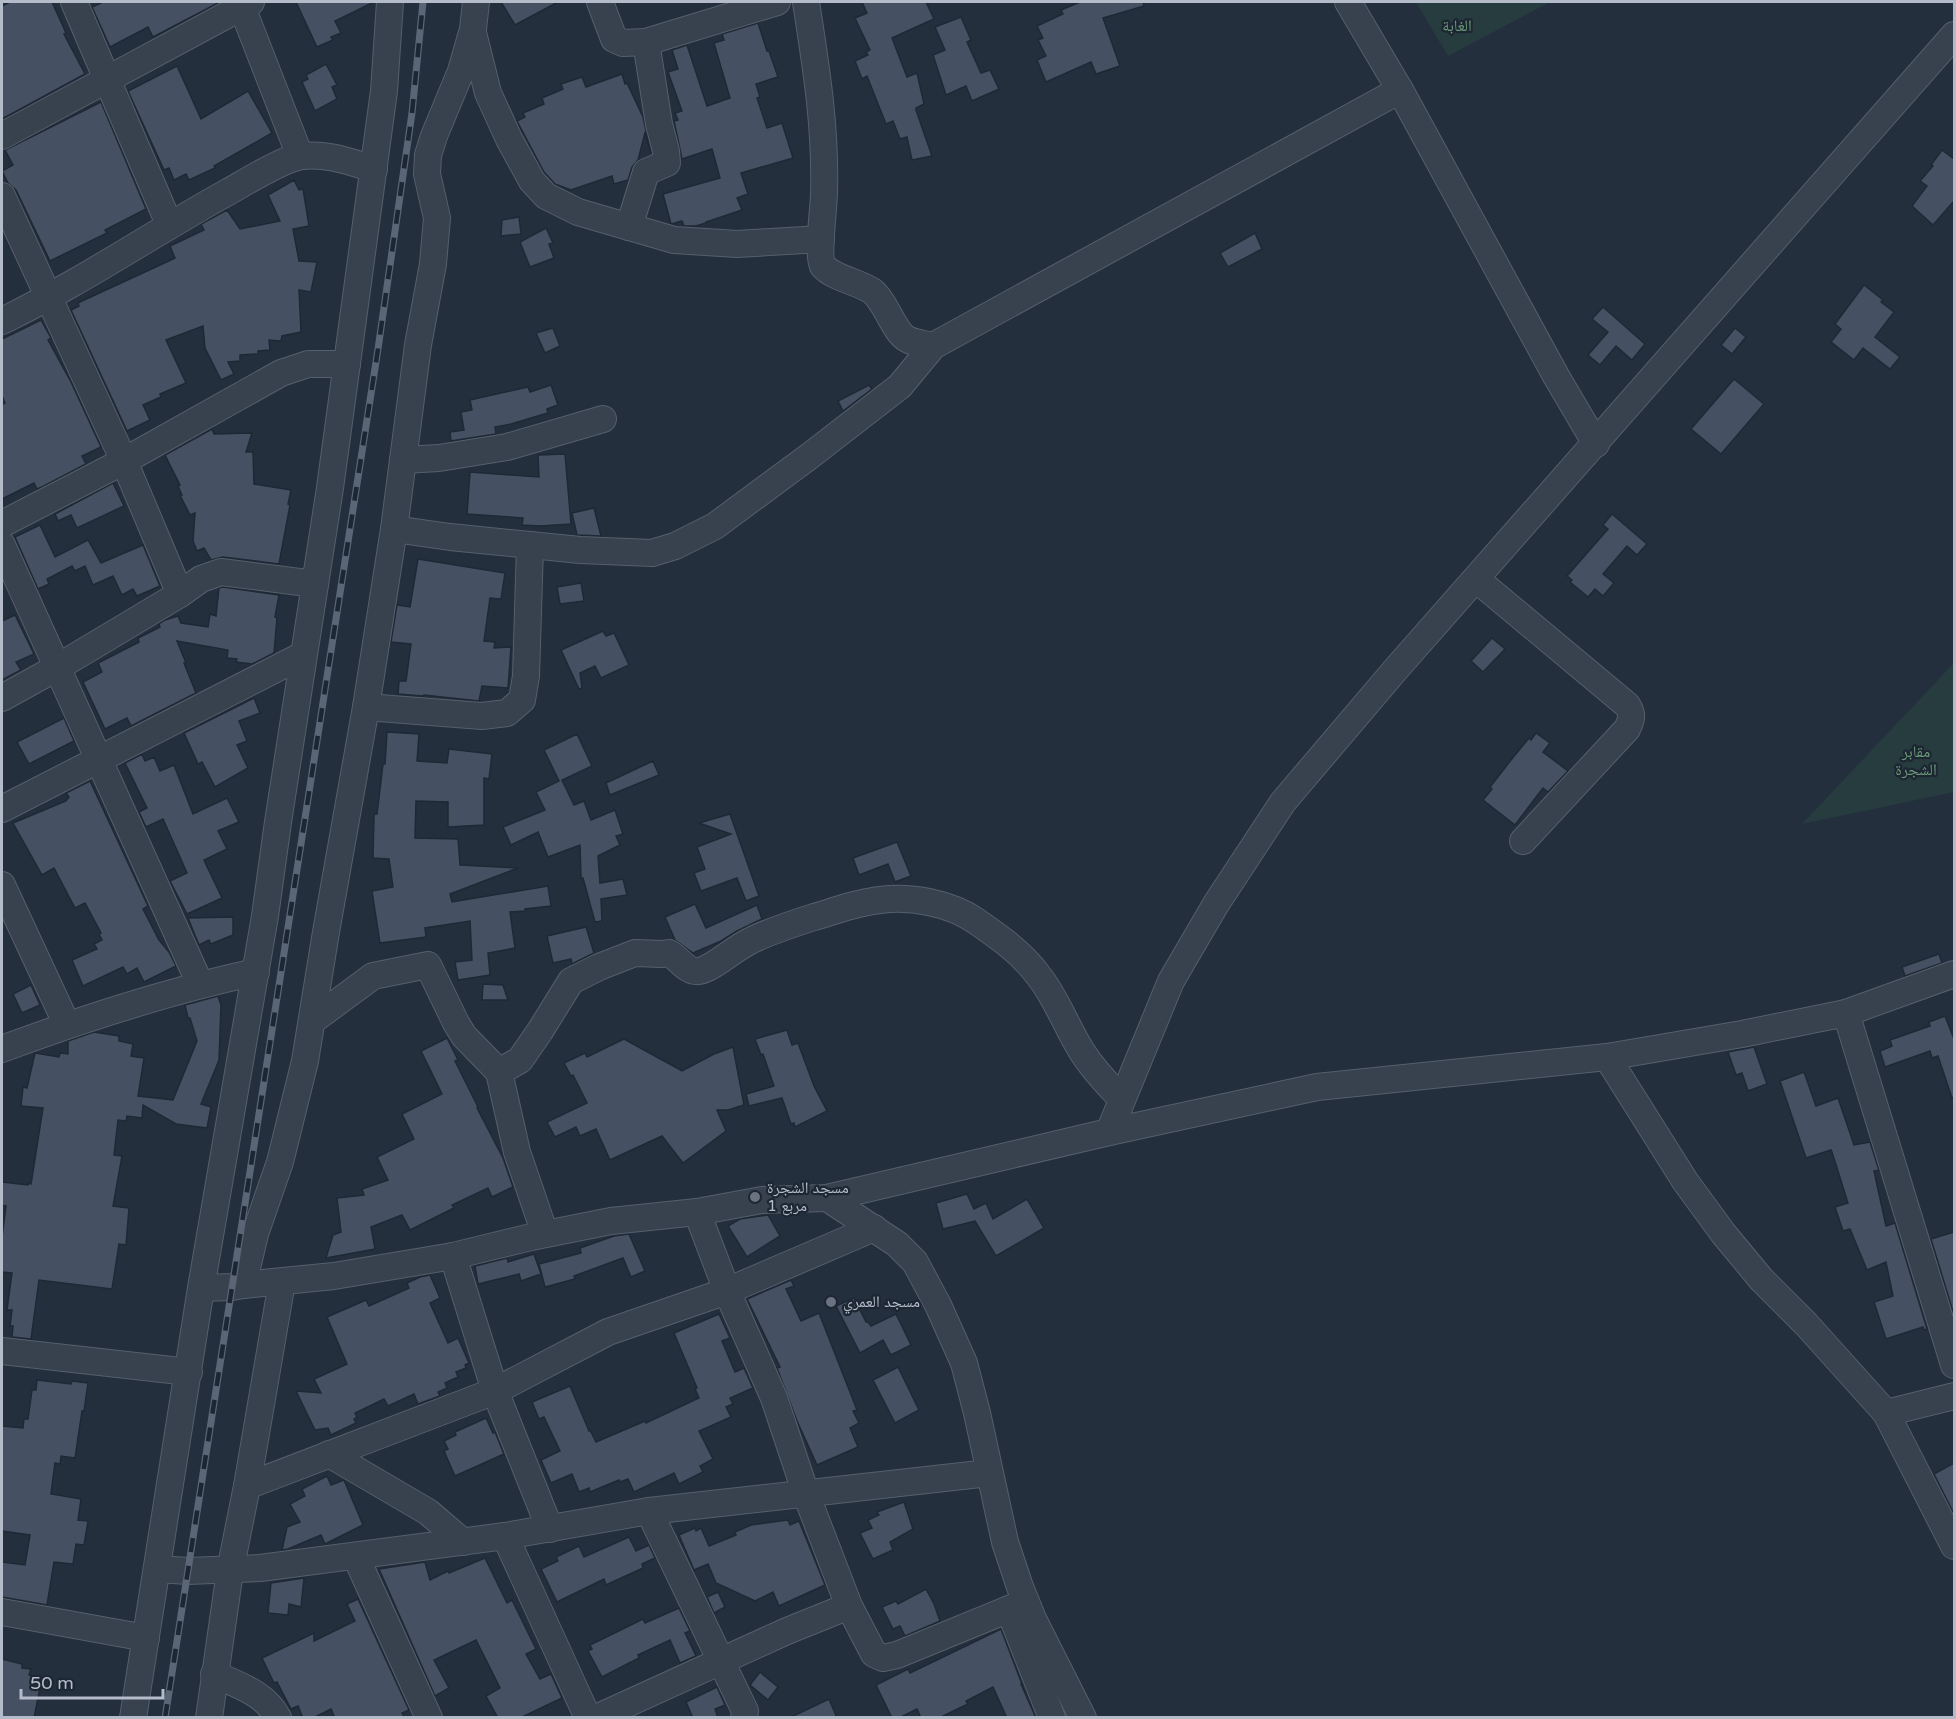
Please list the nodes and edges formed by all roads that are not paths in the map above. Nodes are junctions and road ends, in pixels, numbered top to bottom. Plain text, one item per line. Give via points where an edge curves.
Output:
1 (74, 2) edge
2 (390, 2) edge
3 (476, 2) edge
4 (600, 2) edge
5 (777, 2) edge
6 (806, 2) edge
7 (1348, 2) edge
8 (245, 3) edge
9 (473, 29) junction
10 (1954, 35) edge
11 (646, 42) junction
12 (107, 78) junction
13 (1400, 90) junction
14 (2, 136) edge
15 (300, 156) junction
16 (374, 169) junction
17 (2, 196) edge
18 (169, 224) junction
19 (629, 227) junction
20 (821, 239) junction
21 (48, 298) junction
22 (2, 321) edge
23 (933, 346) junction
24 (347, 364) junction
25 (603, 420) dead end
26 (1596, 444) junction
27 (403, 460) junction
28 (124, 461) junction
29 (2, 524) edge
30 (394, 529) junction
31 (2, 545) edge
32 (530, 545) junction
33 (1476, 579) junction
34 (315, 584) junction
35 (180, 594) junction
36 (303, 655) junction
37 (58, 667) junction
38 (2, 698) edge
39 (366, 707) junction
40 (98, 759) junction
41 (2, 809) edge
42 (1523, 841) dead end
43 (2, 885) edge
44 (255, 972) junction
45 (1954, 974) edge
46 (200, 984) junction
47 (1846, 1013) junction
48 (312, 1021) junction
49 (67, 1025) junction
50 (2, 1049) edge
51 (1607, 1057) junction
52 (499, 1072) junction
53 (1122, 1099) junction
54 (1109, 1132) junction
55 (827, 1198) junction
56 (697, 1212) junction
57 (874, 1228) junction
58 (545, 1234) junction
59 (453, 1256) junction
60 (282, 1282) junction
61 (243, 1285) junction
62 (201, 1288) junction
63 (727, 1291) junction
64 (2, 1351) edge
65 (1954, 1365) edge
66 (189, 1371) junction
67 (495, 1391) junction
68 (1954, 1396) edge
69 (1886, 1413) junction
70 (329, 1454) junction
71 (989, 1473) junction
72 (247, 1485) junction
73 (806, 1494) junction
74 (649, 1511) junction
75 (550, 1529) junction
76 (505, 1536) junction
77 (463, 1542) junction
78 (1954, 1546) edge
79 (356, 1557) junction
80 (157, 1569) junction
81 (230, 1571) junction
82 (1017, 1605) junction
83 (849, 1606) junction
84 (2, 1612) edge
85 (146, 1638) junction
86 (722, 1661) junction
87 (214, 1674) junction
88 (133, 1718) edge
89 (209, 1718) edge
90 (278, 1718) edge
91 (429, 1718) edge
92 (588, 1718) edge
93 (596, 1718) edge
94 (744, 1718) edge
95 (1052, 1718) edge
96 (1083, 1718) edge

1 - 12 street
2 - 16 street
3 - 9 street
4 - 11 street via 614,39 623,44
5 - 11 street
6 - 20 street via 823,122
7 - 13 street
8 - 12 street
8 - 15 street
9 - 19 street via 488,93 532,181 546,196 578,212
9 - 27 street via 428,155 427,174 437,218
10 - 26 street
11 - 19 street via 667,163 646,172
12 - 14 street
12 - 18 street
13 - 23 street
13 - 26 street
15 - 16 street via 330,156
15 - 18 street
16 - 24 street
17 - 21 street
18 - 21 street
19 - 20 street via 674,240 737,244
20 - 23 street via 819,254 824,266 874,292 907,339
21 - 22 street
21 - 28 street
23 - 32 street via 900,386 715,526 675,546 652,553
24 - 28 street via 308,364 281,373
24 - 34 street
25 - 27 street via 507,447
26 - 33 street
27 - 30 street
28 - 29 street
28 - 35 street
30 - 32 street
30 - 39 street
31 - 37 street
32 - 39 street via 522,700 507,713 482,716
33 - 42 street via 1632,712 1627,729
33 - 53 street via 1283,802 1215,904 1171,981
34 - 35 street via 221,572 201,579
34 - 36 street
35 - 37 street
36 - 40 street
36 - 44 street
37 - 38 street
37 - 40 street
39 - 48 street
40 - 41 street
40 - 46 street
43 - 49 street
44 - 46 street
44 - 62 street
45 - 47 street
46 - 49 street
47 - 51 street
47 - 65 street
48 - 52 street via 374,976 428,965 456,1023
48 - 61 street via 280,1162 255,1234
49 - 50 street
51 - 54 street via 1317,1087
51 - 69 street via 1685,1181 1723,1233
52 - 53 street via 520,1060 571,981 598,967 635,953 669,953 689,969 698,971 749,941 785,927 847,907 880,900 912,900 948,907 974,920 1018,952 1039,975 1102,1080
52 - 58 street via 518,1152
53 - 54 street
54 - 55 street
55 - 56 street via 762,1200
55 - 57 street
56 - 58 street via 611,1221
56 - 63 street
57 - 63 street
57 - 71 street via 915,1262 938,1305 964,1363
58 - 59 street
59 - 60 street
59 - 67 street
60 - 61 street
60 - 72 street
61 - 62 street
62 - 66 street
63 - 67 street via 608,1332
63 - 73 street via 774,1398
64 - 66 street
66 - 80 street
67 - 70 street
67 - 75 street
68 - 69 street
69 - 78 street
70 - 72 street
70 - 77 street via 428,1512
71 - 73 street
71 - 82 street
72 - 81 street
73 - 74 street
73 - 83 street
74 - 75 street
74 - 86 street
75 - 76 street
76 - 77 street
76 - 92 street
77 - 79 street
79 - 81 street
79 - 91 street
80 - 81 street
80 - 85 street
81 - 87 street
82 - 83 street via 883,1658 874,1654
82 - 95 street
82 - 96 street
83 - 86 street
84 - 85 street
85 - 88 street
86 - 93 street
86 - 94 street via 745,1710
87 - 89 street
87 - 90 street via 266,1700

